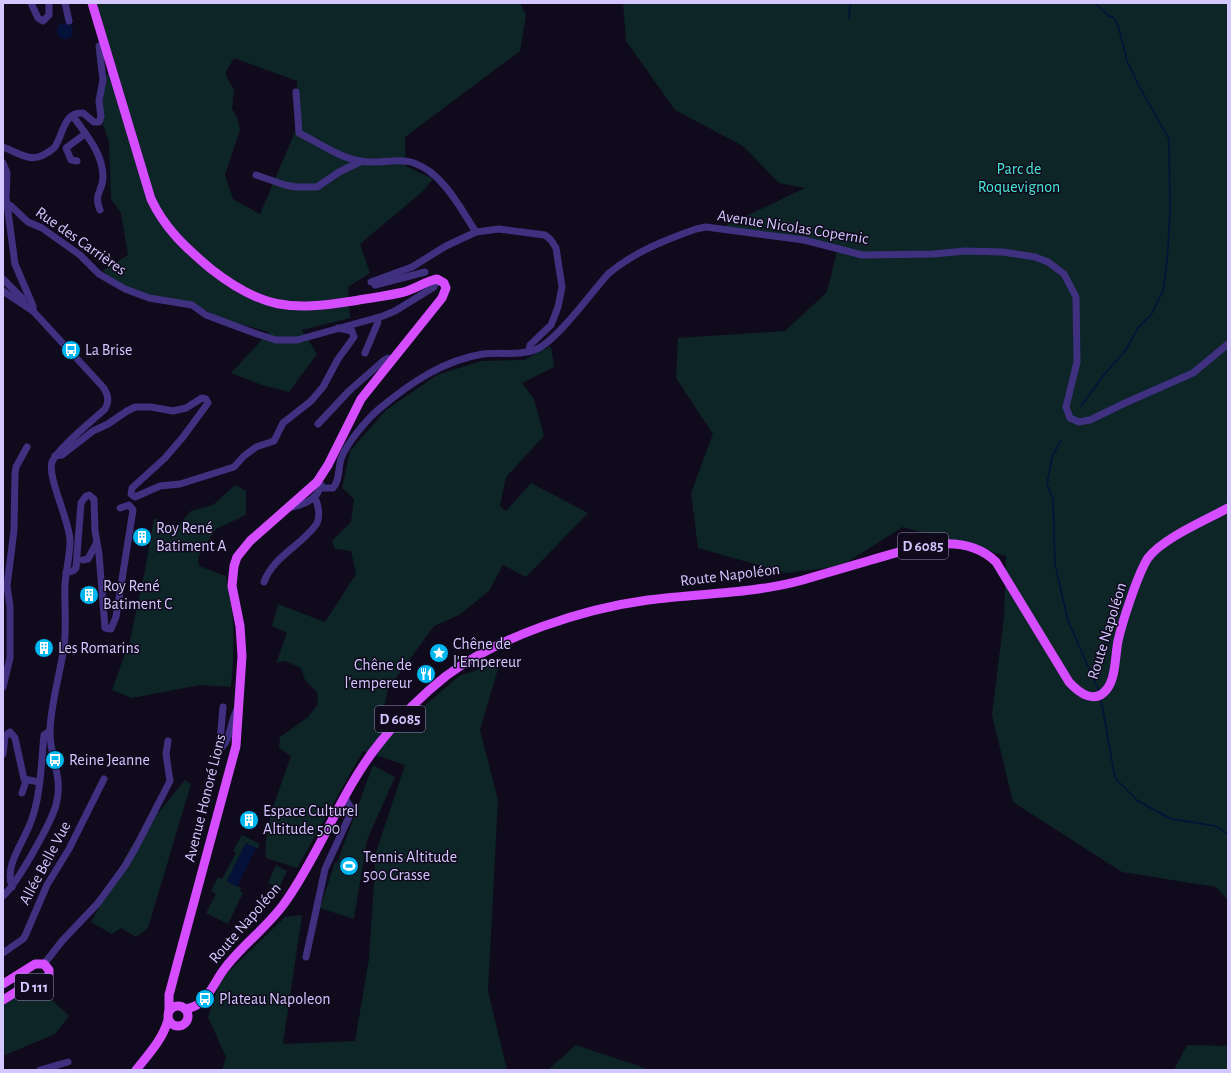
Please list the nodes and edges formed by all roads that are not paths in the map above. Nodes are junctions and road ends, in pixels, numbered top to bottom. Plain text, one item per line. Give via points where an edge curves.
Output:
1 (31, 3) edge
2 (49, 3) edge
3 (65, 3) edge
4 (92, 3) edge
5 (69, 21) dead end
6 (104, 44) junction
7 (296, 92) dead end
8 (73, 116) junction
9 (85, 134) junction
10 (3, 147) edge
11 (77, 161) dead end
12 (360, 162) junction
13 (3, 163) edge
14 (256, 175) dead end
15 (7, 205) junction
16 (100, 210) dead end
17 (476, 232) junction
18 (425, 272) dead end
19 (3, 279) edge
20 (438, 279) junction
21 (3, 291) edge
22 (24, 304) junction
23 (33, 311) junction
24 (377, 318) junction
25 (338, 328) junction
26 (1228, 344) edge
27 (529, 351) junction
28 (365, 353) dead end
29 (392, 360) junction
30 (318, 424) dead end
31 (27, 447) dead end
32 (55, 456) junction
33 (319, 483) junction
34 (314, 498) junction
35 (120, 508) dead end
36 (288, 508) junction
37 (1228, 508) edge
38 (96, 544) junction
39 (83, 560) dead end
40 (66, 573) junction
41 (264, 582) dead end
42 (7, 586) junction
43 (3, 614) edge
44 (3, 687) edge
45 (239, 706) junction
46 (223, 707) dead end
47 (50, 731) junction
48 (168, 741) dead end
49 (3, 754) edge
50 (104, 779) dead end
51 (26, 781) junction
52 (39, 782) junction
53 (22, 793) dead end
54 (345, 798) junction
55 (12, 886) junction
56 (3, 896) edge
57 (3, 953) edge
58 (306, 957) dead end
59 (44, 964) junction
60 (3, 984) edge
61 (172, 986) junction
62 (3, 1000) edge
63 (185, 1012) junction
64 (169, 1015) junction
65 (178, 1026) junction
66 (154, 1047) junction
67 (68, 1062) dead end
68 (40, 1070) edge
69 (136, 1070) edge

1 - 2 street via 38,18 43,21 49,16
3 - 5 street
4 - 6 main road
6 - 8 street via 99,46 98,50 103,71 99,101 101,119 94,122 81,112
6 - 20 main road via 144,179 158,213 175,237 224,278 247,292 270,301 304,307 398,293
7 - 12 street via 299,133 332,151
8 - 9 street
8 - 10 street via 63,126 56,146 46,153 27,158
9 - 11 street via 66,148 72,160
9 - 16 street via 102,161 103,180 96,198
12 - 14 street via 316,187 296,188
12 - 17 street via 414,163 440,180 450,191
13 - 15 street via 7,173
15 - 23 street, Rue des Carrières via 15,264
15 - 25 street, Rue des Carrières via 28,222 42,228 80,255 99,274 137,295 192,305 231,326 276,340 297,340
17 - 18 street via 446,246 412,267 371,282 379,285
17 - 27 street via 499,229 539,232 551,240 556,248 562,287 558,307 551,325 530,345
19 - 22 street via 22,298
20 - 24 street, Rue des Carrières via 434,287 395,311
20 - 29 main road, Avenue Honoré Lions via 446,285 445,292
21 - 22 street
22 - 23 street
23 - 32 street via 103,387 108,400 105,409
24 - 25 street, Rue des Carrières
24 - 28 street via 378,322
25 - 32 street via 352,331 354,337 338,359 323,387 283,423 274,441 256,447 234,467 180,484 160,486 135,497 131,494 132,488 165,458 183,437 208,403 206,398 173,411 151,407 126,411 93,431 62,455
26 - 27 street, Avenue Nicolas Copernic via 1193,373 1090,420 1078,422 1070,418 1066,407 1077,362 1076,297 1064,274 1048,262 1004,252 862,255 804,240 706,228 670,238 618,266 551,339 543,346
27 - 33 street, Avenue Nicolas Copernic via 471,356 452,361 429,374 378,409 345,450 336,484 329,489
29 - 30 street via 388,358 383,361 349,391
29 - 33 main road, Avenue Honoré Lions via 361,399
31 - 42 street via 16,467 14,530
32 - 40 street via 52,474 70,541
33 - 34 street via 319,492
33 - 36 main road, Avenue Honoré Lions
34 - 36 street
34 - 41 street via 319,506 317,525 279,559 267,572
35 - 38 street via 129,505 133,510 116,616 113,626 108,630 104,628
36 - 45 main road, Avenue Honoré Lions via 243,549 234,566 232,586 240,626 242,656
37 - 54 main road, Route Napoléon / D 6085 via 1165,542 1148,559 1121,628 1111,682 1105,691 1096,696 1082,694 1069,682 993,559 982,551 970,547 952,544 932,545 771,588 646,600 606,608 554,623 512,639 468,662 419,699 380,742
38 - 39 street via 88,559
38 - 40 street via 94,499 89,495 81,503 76,568 73,572
40 - 47 street via 66,631
42 - 43 street via 6,612
42 - 44 street via 10,606 10,658
45 - 46 street via 233,715 227,742 222,747 220,741
45 - 61 main road, Avenue Honoré Lions via 232,763
47 - 52 street via 44,735
47 - 55 street via 59,775 56,806
48 - 59 street via 166,754 170,781 136,846 98,903
49 - 51 street via 5,736 10,732 16,738
50 - 57 street, Allée Belle Vue via 69,849 47,885 23,940
51 - 52 street
51 - 53 street
52 - 55 street via 31,822 9,874
54 - 58 street via 351,808 349,817 326,869
54 - 63 main road, Route Napoléon / D 6085 via 286,901 231,960 213,986 201,1010
55 - 56 street
59 - 60 main road, D 111 via 35,964
59 - 62 main road, D 111 via 49,975 44,983 19,990
61 - 63 main road via 174,998
61 - 64 main road, Avenue Honoré Lions via 169,995
63 - 64 main road via 176,1007
63 - 65 main road via 184,1025
64 - 65 main road via 172,1024
64 - 66 main road via 165,1029
65 - 66 main road
66 - 69 main road
67 - 68 street

